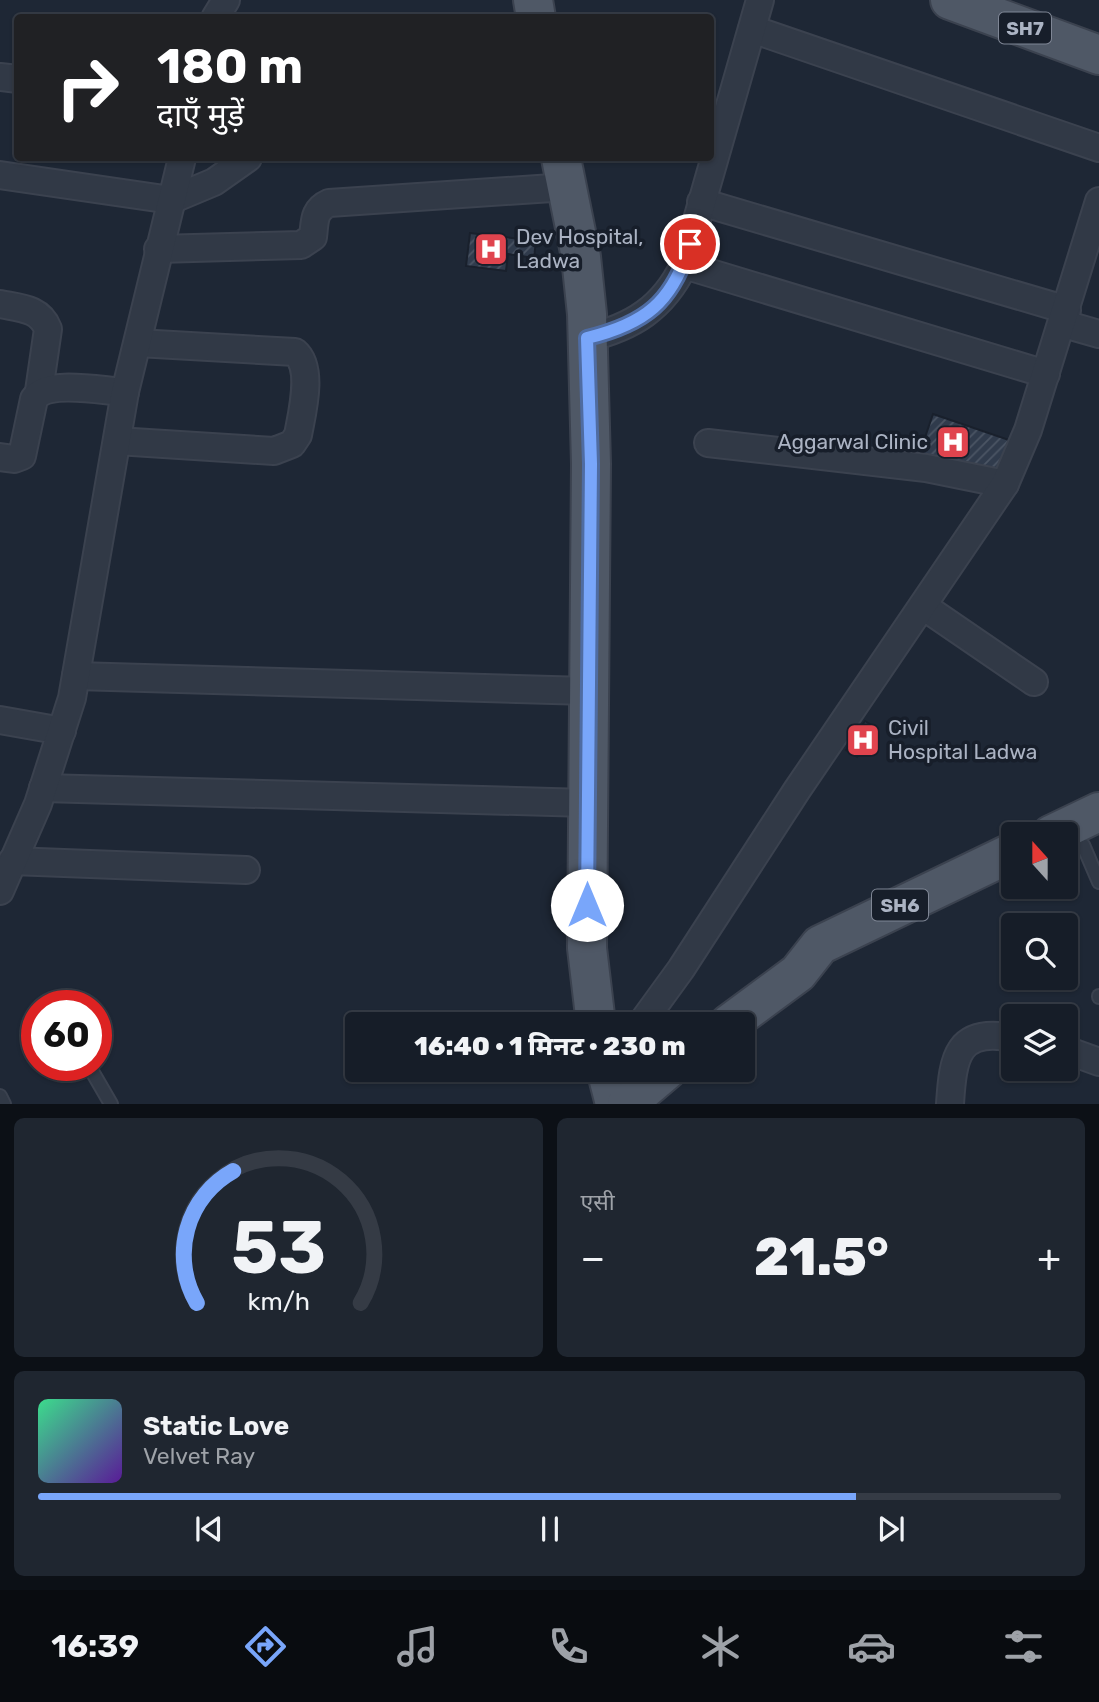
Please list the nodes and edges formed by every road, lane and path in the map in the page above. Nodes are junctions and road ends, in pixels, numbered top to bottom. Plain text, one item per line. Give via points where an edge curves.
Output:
1 (760, 0) edge
2 (950, 0) edge
3 (752, 29) junction
4 (1099, 55) edge
5 (1099, 148) edge
6 (714, 158) edge
7 (181, 161) edge
8 (244, 161) edge
9 (713, 161) edge
10 (564, 172) edge
11 (0, 175) edge
12 (170, 200) junction
13 (1099, 201) edge
14 (701, 202) junction
15 (158, 249) junction
16 (684, 265) junction
17 (0, 304) edge
18 (1065, 317) junction
19 (1099, 334) edge
20 (587, 338) junction
21 (138, 343) junction
22 (1046, 374) junction
23 (39, 391) junction
24 (125, 392) junction
25 (117, 441) junction
26 (708, 443) dead end
27 (0, 457) edge
28 (1005, 484) junction
29 (923, 606) junction
30 (76, 676) junction
31 (1034, 682) dead end
32 (587, 691) junction
33 (0, 720) edge
34 (62, 731) junction
35 (43, 788) junction
36 (587, 803) junction
37 (1080, 837) edge
38 (1001, 858) edge
39 (246, 870) dead end
40 (4, 876) edge
41 (1099, 882) edge
42 (1001, 885) edge
43 (798, 973) junction
44 (595, 1012) edge
45 (650, 1012) edge
46 (745, 1012) edge
47 (1001, 1037) edge
48 (1078, 1054) edge
49 (1099, 1062) edge
50 (98, 1081) edge
51 (609, 1082) edge
52 (652, 1082) edge
53 (0, 1096) edge
54 (4, 1104) edge
55 (111, 1104) edge
56 (615, 1104) edge
57 (626, 1104) edge
58 (950, 1104) edge

1 - 3 street
2 - 4 main road, SH7
3 - 5 street
3 - 6 street
7 - 12 street
8 - 12 street via 214,182
9 - 14 street
10 - 15 street via 328,203 316,213 313,237 301,245
10 - 20 main road via 581,257
11 - 12 street
12 - 15 street
13 - 18 street
14 - 16 street
14 - 18 street
15 - 21 street
16 - 20 street via 673,288 646,315 613,332
16 - 22 street
17 - 23 street via 27,309 45,321 48,329
18 - 19 street
18 - 22 street
20 - 32 main road via 591,464
21 - 24 street
21 - 25 street via 295,352 305,369 298,435 292,444 274,451
22 - 28 street
23 - 24 street via 52,387
23 - 27 street via 22,456
24 - 25 street
25 - 30 street
26 - 28 street via 926,468
28 - 29 street
29 - 31 street
29 - 45 street
30 - 32 street
30 - 34 street
32 - 36 main road
33 - 34 street
34 - 35 street
35 - 36 street
35 - 40 street
36 - 44 main road via 587,948
37 - 41 lane
38 - 43 main road, SH6 via 820,945
39 - 40 street
42 - 43 main road, SH6 via 842,961
43 - 46 main road, SH6
47 - 58 street via 979,1036 966,1042 953,1067
48 - 49 street
50 - 55 lane
51 - 56 main road
52 - 57 main road
53 - 54 lane

